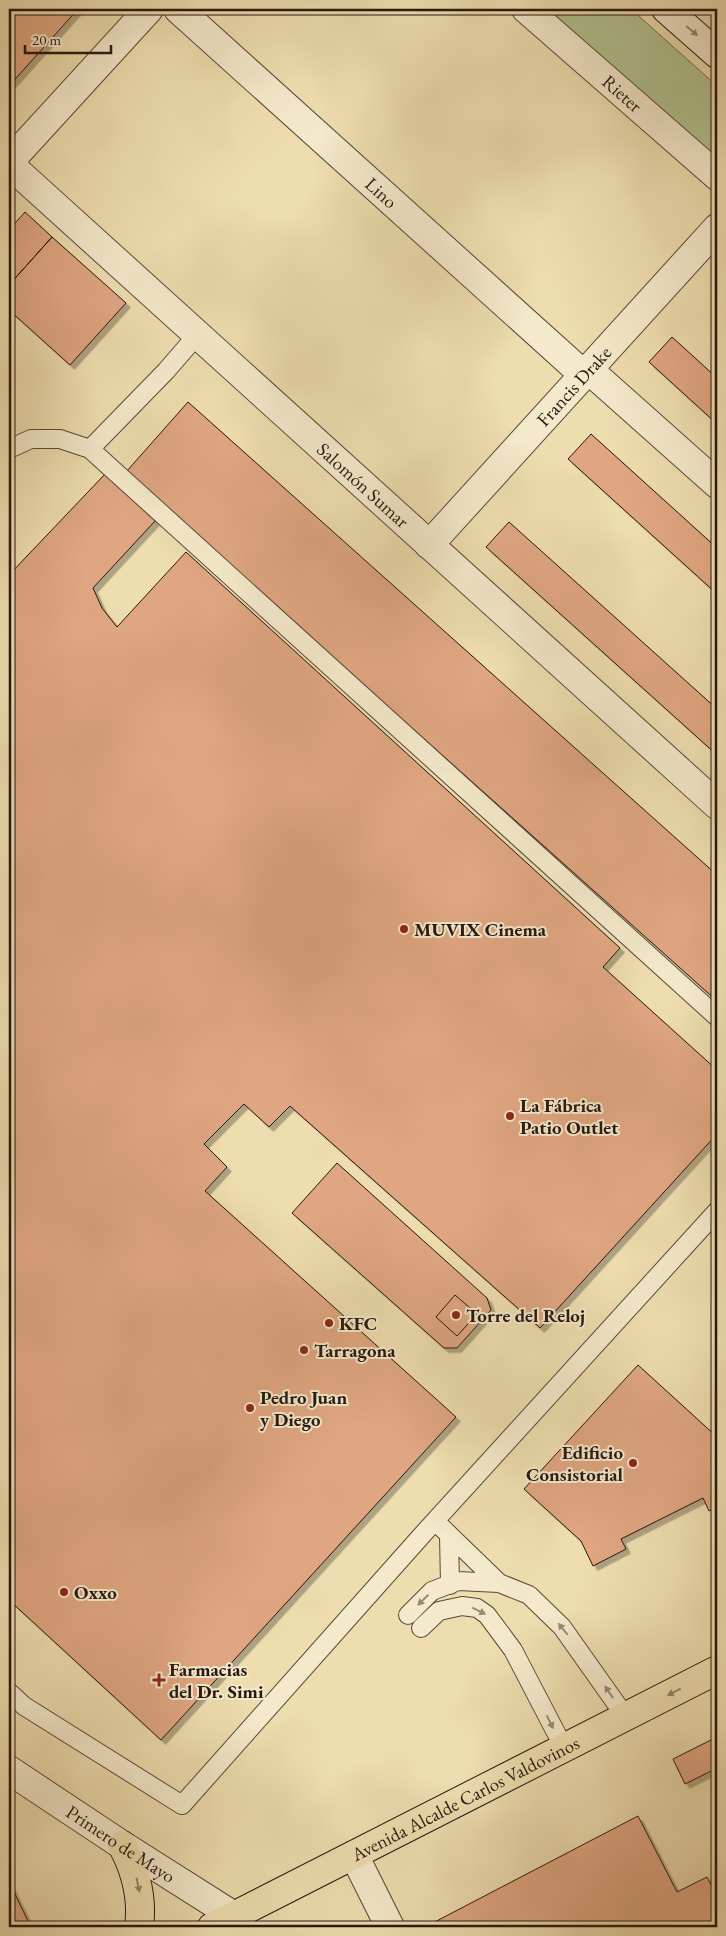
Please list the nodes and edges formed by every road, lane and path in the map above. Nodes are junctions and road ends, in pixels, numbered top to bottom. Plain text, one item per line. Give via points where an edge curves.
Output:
1 (150, 9) edge
2 (178, 9) edge
3 (526, 9) edge
4 (666, 9) edge
5 (717, 54) edge
6 (9, 163) edge
7 (717, 176) edge
8 (717, 228) edge
9 (198, 334) junction
10 (586, 372) junction
11 (9, 448) edge
12 (90, 449) junction
13 (717, 484) edge
14 (429, 545) junction
15 (717, 805) edge
16 (717, 1017) edge
17 (717, 1210) edge
18 (435, 1521) junction
19 (449, 1535) junction
20 (499, 1583) junction
21 (450, 1584) junction
22 (408, 1615) dead end
23 (421, 1628) dead end
24 (717, 1670) edge
25 (9, 1692) edge
26 (626, 1716) junction
27 (564, 1748) junction
28 (9, 1770) edge
29 (122, 1845) junction
30 (354, 1855) junction
31 (223, 1921) edge
32 (140, 1927) edge
33 (390, 1927) edge

1 - 6 street
2 - 10 street, Lino
3 - 7 street, Rieter
4 -> 5 street
6 - 9 street, Salomón Sumar
8 - 10 street, Francis Drake
9 - 12 lane
9 - 14 street, Salomón Sumar
10 - 13 street, Lino
10 - 14 street, Francis Drake
11 - 12 lane via 31,439 60,439
12 - 16 lane
14 - 15 street, Salomón Sumar
17 - 18 lane
18 - 19 lane
18 - 25 lane via 182,1805 24,1706
19 - 20 lane
19 - 21 lane
20 - 21 lane via 458,1581
26 -> 20 lane via 562,1627 529,1595
21 -> 22 lane via 432,1591
23 -> 27 lane via 439,1611 462,1606 477,1608 487,1615 514,1650
24 -> 26 main road, Avenida Alcalde Carlos Valdovinos
26 - 27 main road, Avenida Alcalde Carlos Valdovinos
27 - 30 main road, Avenida Alcalde Carlos Valdovinos
28 - 29 street, Primero de Mayo
29 - 31 street, Primero de Mayo
29 -> 32 main road via 140,1893
30 - 31 main road, Avenida Alcalde Carlos Valdovinos
30 - 33 street

